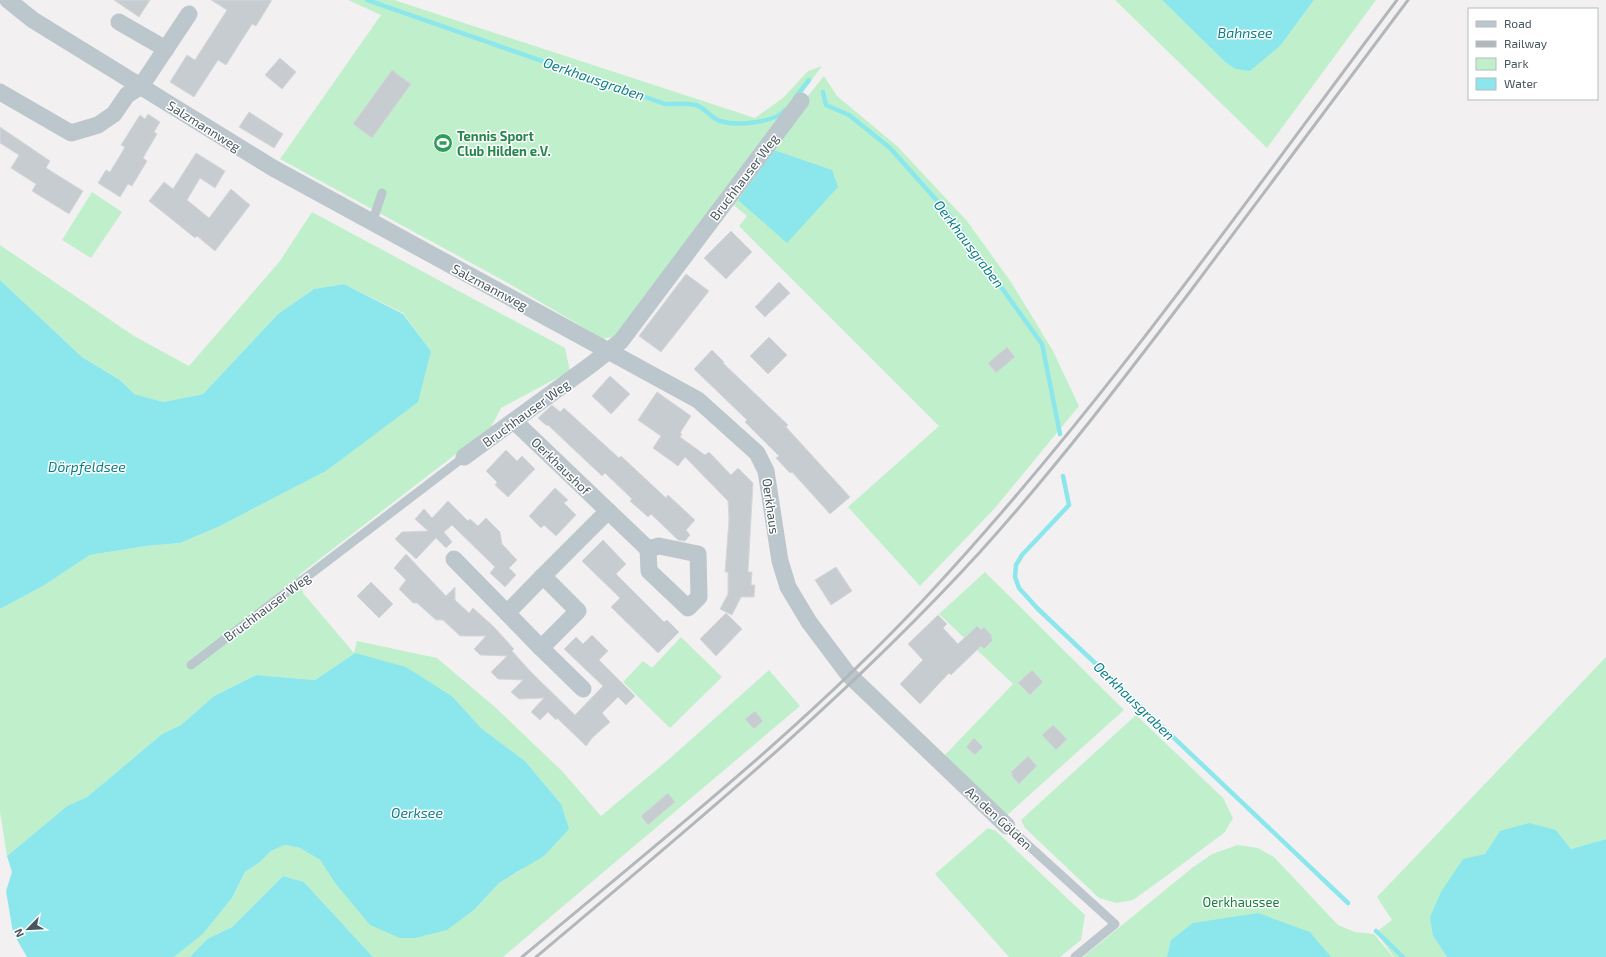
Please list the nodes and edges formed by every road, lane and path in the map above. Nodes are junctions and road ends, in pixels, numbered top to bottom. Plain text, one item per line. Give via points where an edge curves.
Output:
1 (8, 0) edge
2 (189, 14) dead end
3 (119, 22) dead end
4 (166, 49) junction
5 (141, 86) junction
6 (0, 92) edge
7 (801, 101) dead end
8 (382, 193) dead end
9 (372, 223) junction
10 (608, 350) junction
11 (514, 421) junction
12 (464, 457) joint
13 (608, 511) junction
14 (648, 549) dead end
15 (454, 559) dead end
16 (543, 576) junction
17 (507, 613) junction
18 (540, 648) junction
19 (191, 665) dead end
20 (848, 674) joint
21 (583, 689) dead end
22 (1007, 826) joint
23 (1075, 957) edge

1 - 5 street, Salzmannweg via 33,20
2 - 4 street
3 - 4 street
4 - 5 street
5 - 6 street via 127,95 114,114 98,125 71,133
5 - 9 street, Salzmannweg via 273,168
7 - 10 street, Bruchhauser Weg via 621,341
8 - 9 lane
9 - 10 street, Salzmannweg
10 - 11 street, Bruchhauser Weg
10 - 20 street, Oerkhaus via 698,400 757,453 766,471 780,561 788,587 808,622
11 - 12 street, Bruchhauser Weg
11 - 13 street, Oerkhaushof
12 - 19 lane, Bruchhauser Weg
13 - 14 street, Oerkhaushof
13 - 16 street
15 - 17 street
16 - 17 street
16 - 18 street via 578,611
17 - 18 street
18 - 21 street
20 - 22 street, An den Gölden
22 - 23 lane, An den Gölden via 1115,924

